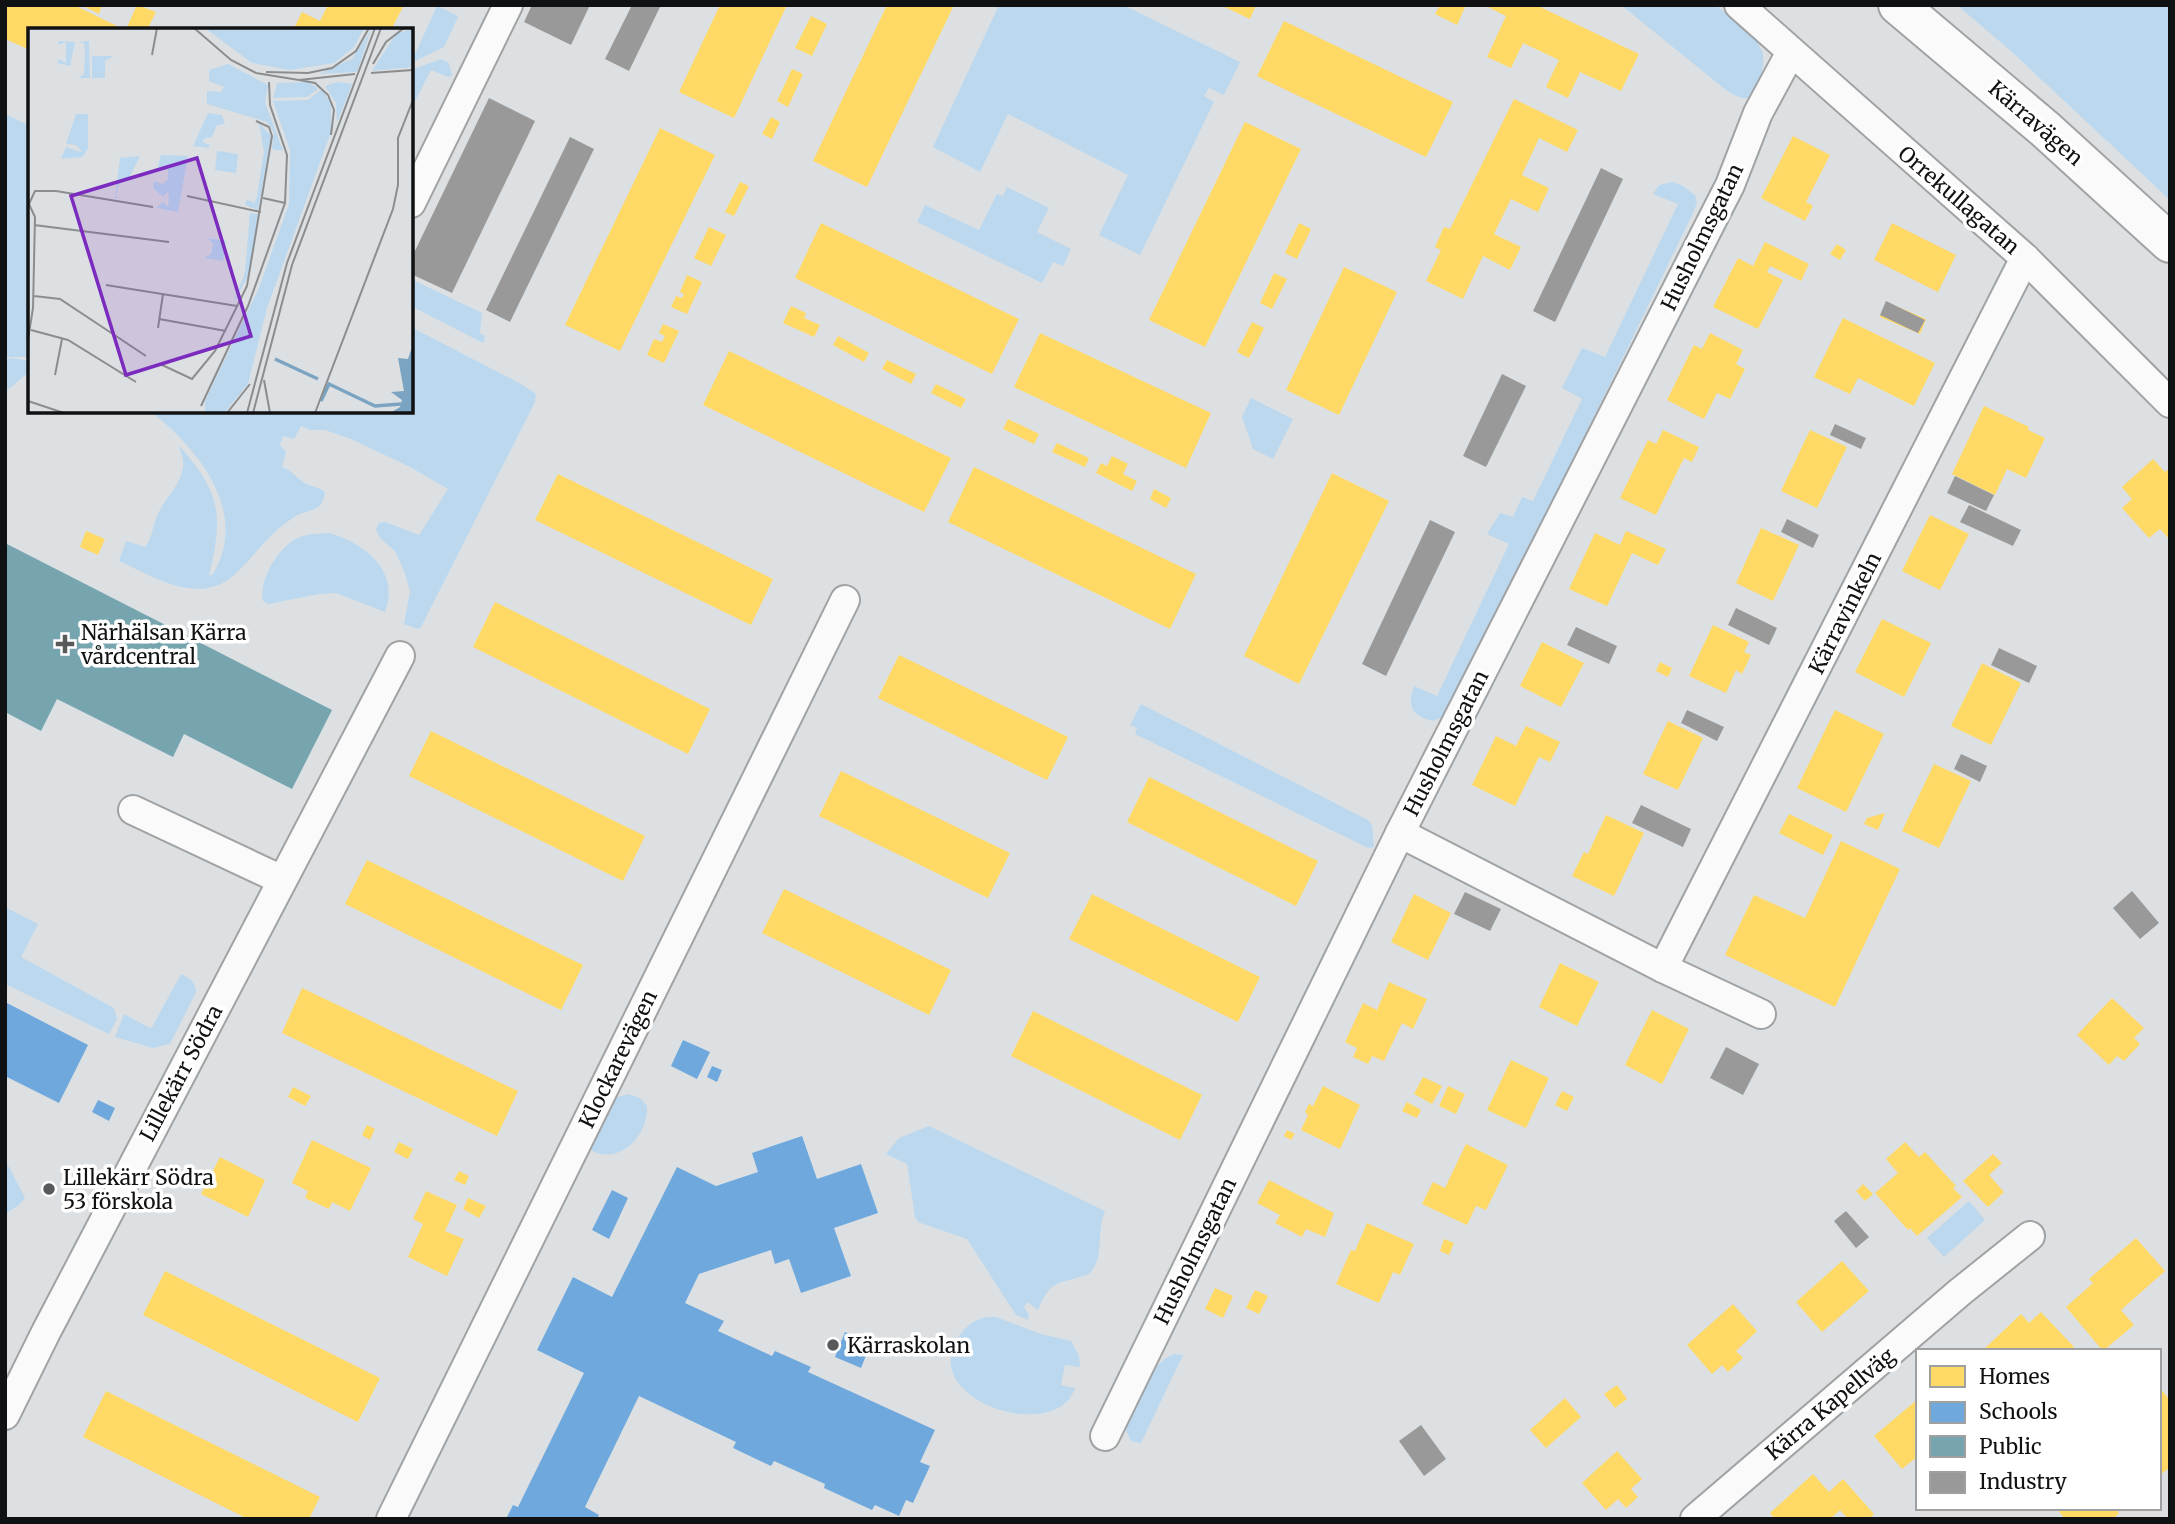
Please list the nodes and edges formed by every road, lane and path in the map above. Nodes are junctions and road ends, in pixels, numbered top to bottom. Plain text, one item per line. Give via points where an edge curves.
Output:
1 (508, 5) edge
2 (1739, 5) edge
3 (1898, 5) edge
4 (1791, 52) junction
5 (413, 199) edge
6 (2170, 243) edge
7 (2025, 258) junction
8 (2170, 403) edge
9 (845, 600) dead end
10 (400, 656) dead end
11 (133, 810) dead end
12 (1400, 833) junction
13 (282, 880) junction
14 (1663, 968) junction
15 (1761, 1014) dead end
16 (2030, 1236) dead end
17 (5, 1415) edge
18 (1105, 1436) dead end
19 (391, 1519) edge
20 (1695, 1519) edge

1 - 5 street
2 - 4 street, Orrekullagatan
3 - 6 street, Kärravägen
4 - 7 street, Orrekullagatan
4 - 12 street, Husholmsgatan via 1758,113 1730,184
7 - 8 street, Orrekullagatan
7 - 14 street, Kärravinkeln
9 - 19 street, Klockarevägen
10 - 13 street, Lillekärr Södra
11 - 13 street
12 - 14 street
12 - 18 street, Husholmsgatan
13 - 17 street, Lillekärr Södra
14 - 15 street
16 - 20 street, Kärra Kapellväg

